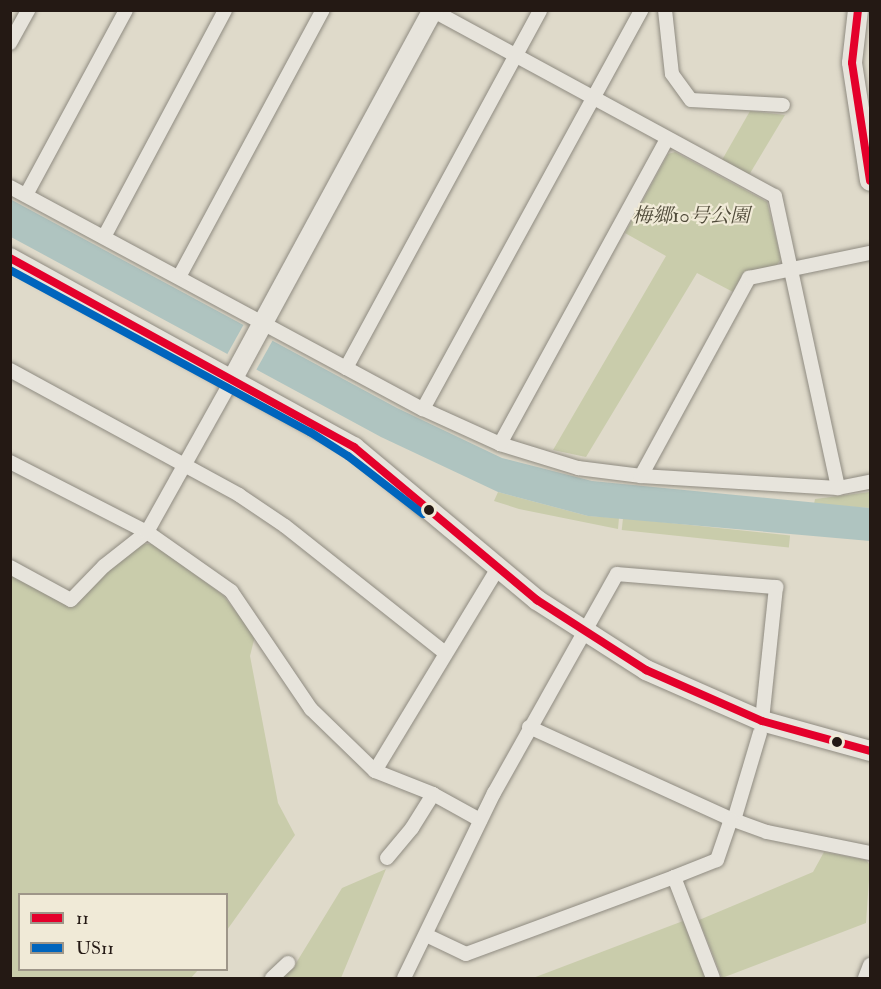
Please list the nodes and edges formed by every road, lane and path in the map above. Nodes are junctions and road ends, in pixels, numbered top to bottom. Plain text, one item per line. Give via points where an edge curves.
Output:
1 (28, 10) edge
2 (126, 10) edge
3 (225, 10) edge
4 (323, 10) edge
5 (540, 10) edge
6 (641, 10) edge
7 (665, 10) edge
8 (858, 10) edge
9 (432, 11) edge
10 (10, 43) edge
11 (515, 56) junction
12 (592, 96) junction
13 (783, 105) dead end
14 (667, 140) junction
15 (870, 181) edge
16 (10, 187) edge
17 (26, 195) junction
18 (104, 237) junction
19 (870, 253) edge
20 (10, 258) edge
21 (790, 270) junction
22 (179, 277) junction
23 (260, 328) junction
24 (346, 368) junction
25 (10, 370) edge
26 (237, 370) junction
27 (423, 409) junction
28 (500, 444) junction
29 (10, 462) edge
30 (184, 466) junction
31 (641, 476) junction
32 (870, 482) edge
33 (838, 488) junction
34 (147, 532) junction
35 (10, 567) edge
36 (498, 568) junction
37 (581, 631) junction
38 (445, 653) junction
39 (529, 727) junction
40 (761, 727) junction
41 (870, 751) edge
42 (375, 771) junction
43 (433, 794) junction
44 (732, 819) junction
45 (480, 820) junction
46 (870, 853) edge
47 (387, 858) dead end
48 (674, 877) junction
49 (426, 934) junction
50 (288, 963) dead end
51 (870, 965) edge
52 (272, 978) edge
53 (404, 978) edge
54 (713, 978) edge
55 (865, 978) edge

1 - 10 street
2 - 17 street
3 - 18 street
4 - 22 street
5 - 11 street
6 - 12 street
7 - 13 street via 672,74 691,100
8 - 15 street via 852,63
9 - 11 street
9 - 23 street
11 - 12 street
11 - 24 street
12 - 14 street
12 - 27 street
14 - 21 street via 775,196
14 - 28 street
16 - 17 street
17 - 18 street
18 - 22 street
19 - 21 street
20 - 26 street
21 - 31 street via 749,278
21 - 33 street
22 - 23 street
23 - 24 street
23 - 26 street
24 - 27 street
25 - 30 street
26 - 30 street
26 - 36 street via 354,447
27 - 28 street
28 - 31 street via 578,468
29 - 34 street
30 - 34 street
30 - 38 street via 285,526
31 - 33 street
32 - 33 street
34 - 35 street via 104,566 71,600
34 - 42 street via 231,591 311,709
36 - 37 street
36 - 38 street
37 - 39 street
37 - 40 street via 646,670
37 - 40 street via 617,574 776,587
38 - 42 street
39 - 44 street
39 - 45 street
40 - 41 street
40 - 44 street
42 - 43 street
43 - 45 street
43 - 47 street
44 - 46 street via 767,832
44 - 48 street via 717,860
45 - 49 street
48 - 49 street via 466,954
48 - 54 street
49 - 53 street
50 - 52 street
51 - 55 street

